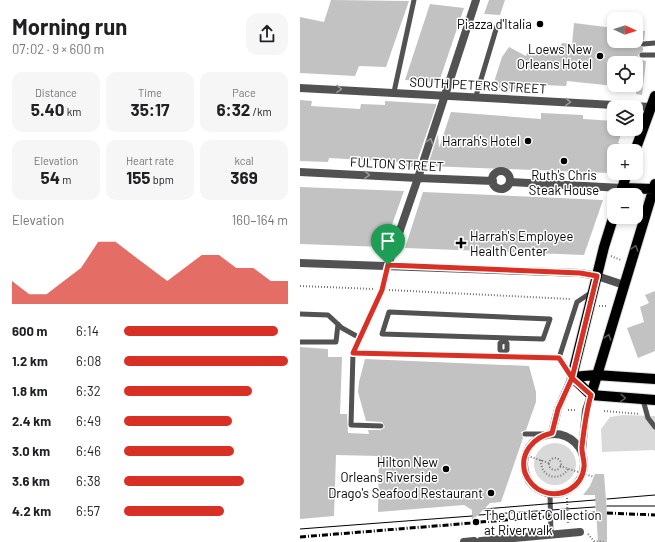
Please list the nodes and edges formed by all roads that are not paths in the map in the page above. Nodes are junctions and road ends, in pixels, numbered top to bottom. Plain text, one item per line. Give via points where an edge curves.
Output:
1 (414, 0) edge
2 (476, 0) edge
3 (497, 26) dead end
4 (655, 43) edge
5 (643, 44) dead end
6 (642, 55) dead end
7 (655, 55) edge
8 (300, 88) edge
9 (394, 92) junction
10 (446, 94) junction
11 (476, 96) junction
12 (655, 96) edge
13 (653, 107) edge
14 (638, 144) edge
15 (300, 172) edge
16 (418, 178) junction
17 (493, 181) junction
18 (510, 182) junction
19 (654, 186) edge
20 (641, 188) edge
21 (607, 190) edge
22 (611, 224) edge
23 (300, 263) edge
24 (388, 265) junction
25 (597, 276) junction
26 (624, 285) junction
27 (593, 291) junction
28 (300, 314) edge
29 (338, 324) junction
30 (360, 338) junction
31 (504, 339) junction
32 (300, 342) edge
33 (353, 353) junction
34 (503, 355) junction
35 (559, 358) junction
36 (596, 375) junction
37 (572, 378) junction
38 (655, 379) edge
39 (591, 395) junction
40 (643, 400) junction
41 (655, 400) edge
42 (381, 426) dead end
43 (655, 426) edge
44 (525, 434) dead end
45 (549, 434) junction
46 (582, 450) junction
47 (550, 494) junction
48 (580, 532) dead end
49 (551, 534) junction
50 (477, 541) edge
51 (464, 542) edge

1 - 9 lane
2 - 10 street
3 - 11 lane
4 - 5 lane
6 - 7 lane
8 -> 9 street, SOUTH PETERS STREET
9 - 10 street, SOUTH PETERS STREET
10 - 11 street, SOUTH PETERS STREET
16 -> 10 street
11 -> 13 street, SOUTH PETERS STREET
12 - 13 main road
13 - 14 main road
15 -> 16 street, FULTON STREET
16 - 17 street, FULTON STREET
16 - 24 street
17 - 18 street, FULTON STREET via 494,186 501,189
17 - 18 street via 495,173 501,171 507,173
18 - 21 street, FULTON STREET
19 - 20 main road
26 -> 19 main road
22 - 25 main road
23 - 24 street
24 - 25 street via 580,273
24 - 30 lane via 382,290
25 - 26 street
25 - 27 main road
36 -> 26 main road
27 - 35 lane via 577,302
27 - 37 main road
28 - 29 lane via 328,315
29 - 30 lane
29 - 32 lane via 336,342
30 - 33 lane
31 - 31 lane via 543,340 550,320 389,312 382,334
31 - 34 lane via 507,350
33 - 34 lane
33 - 42 lane via 351,425
34 - 35 lane
35 - 37 lane
36 - 37 main road
36 - 38 main road
36 - 39 main road
37 - 39 main road
37 - 45 street
39 -> 40 main road
39 - 46 street via 586,410
40 - 41 main road
40 - 43 lane via 647,416
44 - 45 lane
45 - 46 street via 570,437
45 - 47 street via 533,442 525,455 525,472 538,489
46 - 47 street via 583,474 566,492
47 - 49 lane
48 - 49 street
49 - 50 street
50 - 51 street

